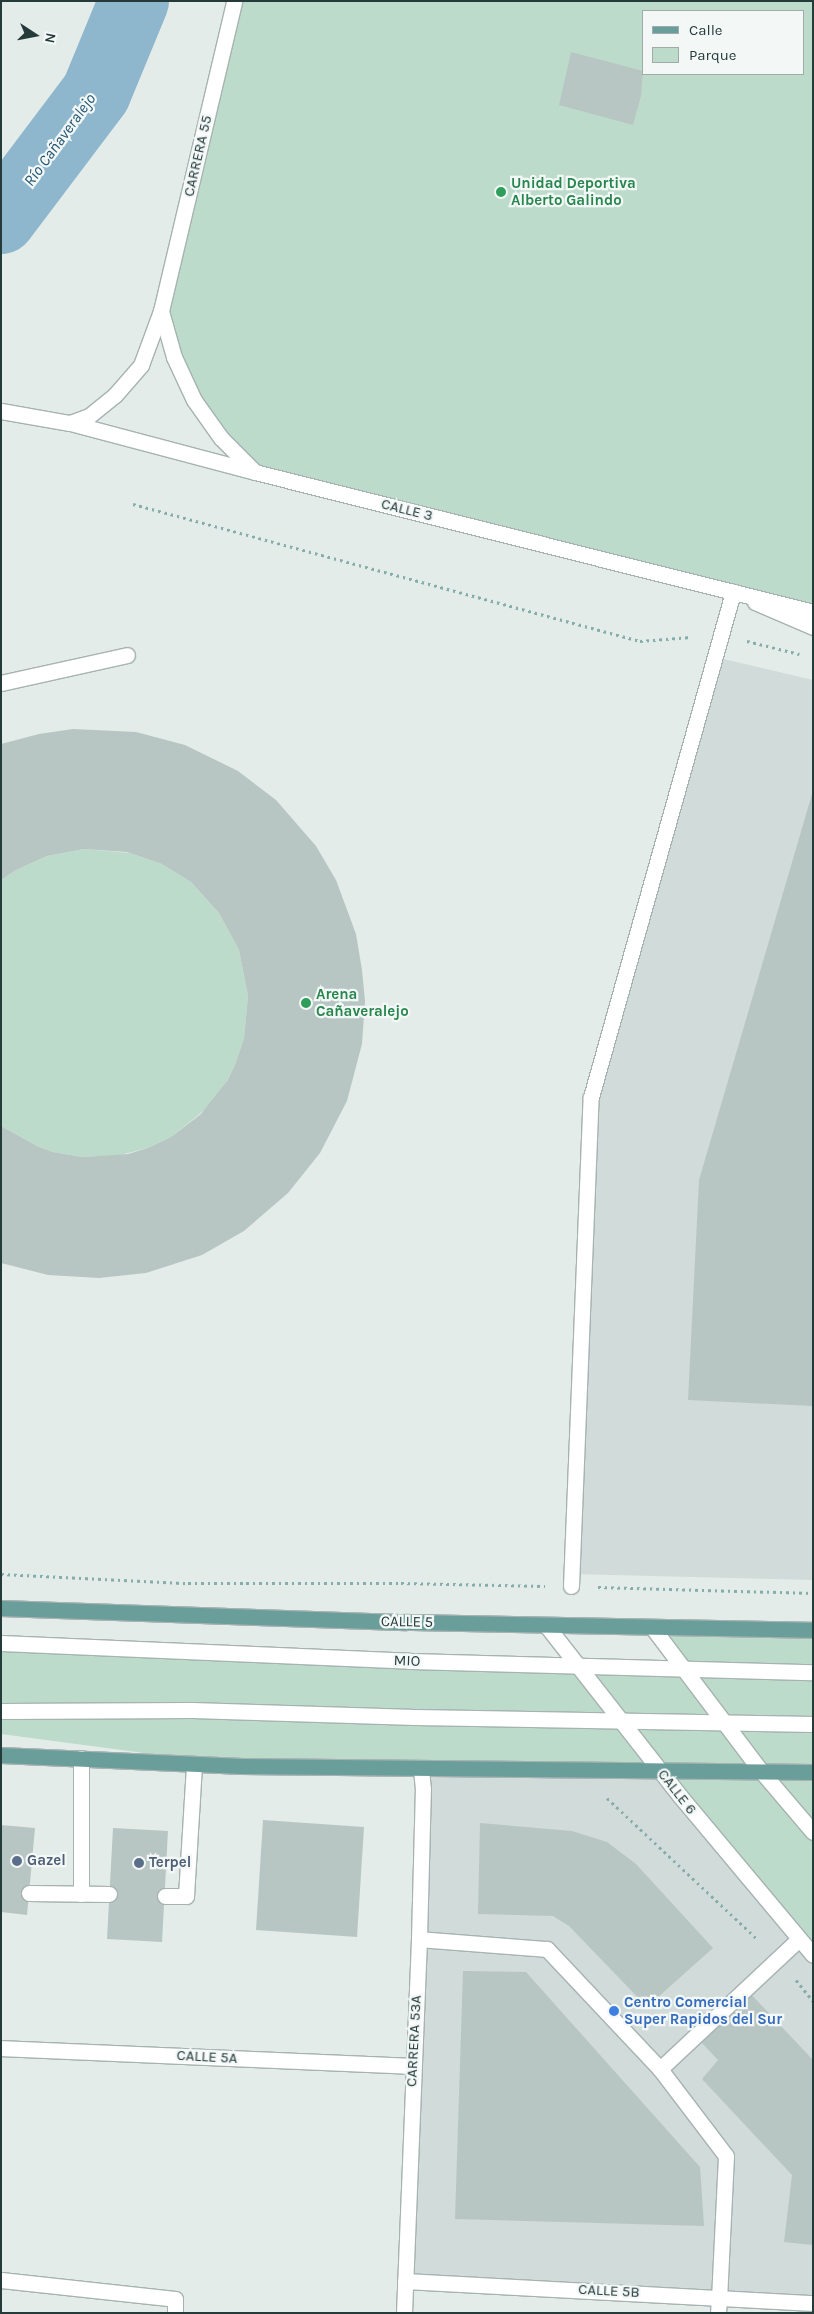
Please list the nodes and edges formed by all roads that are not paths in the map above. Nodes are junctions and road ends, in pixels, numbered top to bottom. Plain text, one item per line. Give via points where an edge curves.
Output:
1 (234, 1) edge
2 (161, 311) junction
3 (1, 411) edge
4 (70, 423) junction
5 (255, 472) junction
6 (732, 592) junction
7 (813, 612) edge
8 (813, 627) edge
9 (127, 655) dead end
10 (1, 683) edge
11 (571, 1586) road end
12 (1, 1608) edge
13 (546, 1625) junction
14 (652, 1627) junction
15 (813, 1630) edge
16 (1, 1643) edge
17 (576, 1665) junction
18 (682, 1668) junction
19 (813, 1672) edge
20 (1, 1711) edge
21 (620, 1720) junction
22 (722, 1722) junction
23 (813, 1724) edge
24 (1, 1756) edge
25 (81, 1758) junction
26 (194, 1764) junction
27 (421, 1769) junction
28 (660, 1770) junction
29 (761, 1771) junction
30 (813, 1772) edge
31 (813, 1832) edge
32 (29, 1893) dead end
33 (81, 1894) junction
34 (109, 1894) dead end
35 (165, 1896) dead end
36 (419, 1939) junction
37 (799, 1939) junction
38 (813, 1955) edge
39 (1, 2048) edge
40 (413, 2066) junction
41 (660, 2069) junction
42 (1, 2280) edge
43 (405, 2281) junction
44 (719, 2297) junction
45 (813, 2303) edge
46 (175, 2313) edge
47 (404, 2313) edge
48 (718, 2313) edge

1 - 2 street, CARRERA 55
2 - 4 street, CARRERA 55 via 141,365 115,395 89,416
2 - 5 street, CARRERA 55 via 174,357 194,400 221,438
3 - 4 street, CALLE 3
4 - 5 street, CALLE 3
5 - 6 street, CALLE 3
6 - 7 street, CALLE 3
6 - 8 street
6 - 11 street via 591,1096
9 - 10 street
12 - 13 main road, CALLE 5
13 - 14 main road, CALLE 5
13 - 17 street, CALLE 6
14 - 15 main road, CALLE 5
14 - 18 street
16 - 17 street, MIO
17 - 18 street, MIO
17 - 21 street, CALLE 6
18 - 19 street, MIO
18 - 22 street
20 - 21 street via 192,1710
21 - 22 street
21 - 28 street, CALLE 6
22 - 23 street
22 - 29 street
24 - 25 main road
25 - 26 main road
25 - 33 street
26 - 27 main road
26 - 35 street via 186,1896
27 - 28 main road
27 - 36 street, CARRERA 53A
28 - 29 main road
28 - 37 street, CALLE 6
29 - 30 main road
29 - 31 street
32 - 33 street
33 - 34 street
36 - 40 street, CARRERA 53A
36 - 41 street via 547,1950
37 - 38 street, CALLE 6
37 - 41 street
39 - 40 street, CALLE 5A
40 - 43 street, CARRERA 53A
41 - 44 street via 726,2156
42 - 46 street via 175,2299
43 - 44 street, CALLE 5B
43 - 47 street, CARRERA 53A
44 - 45 street, CALLE 5B
44 - 48 street

